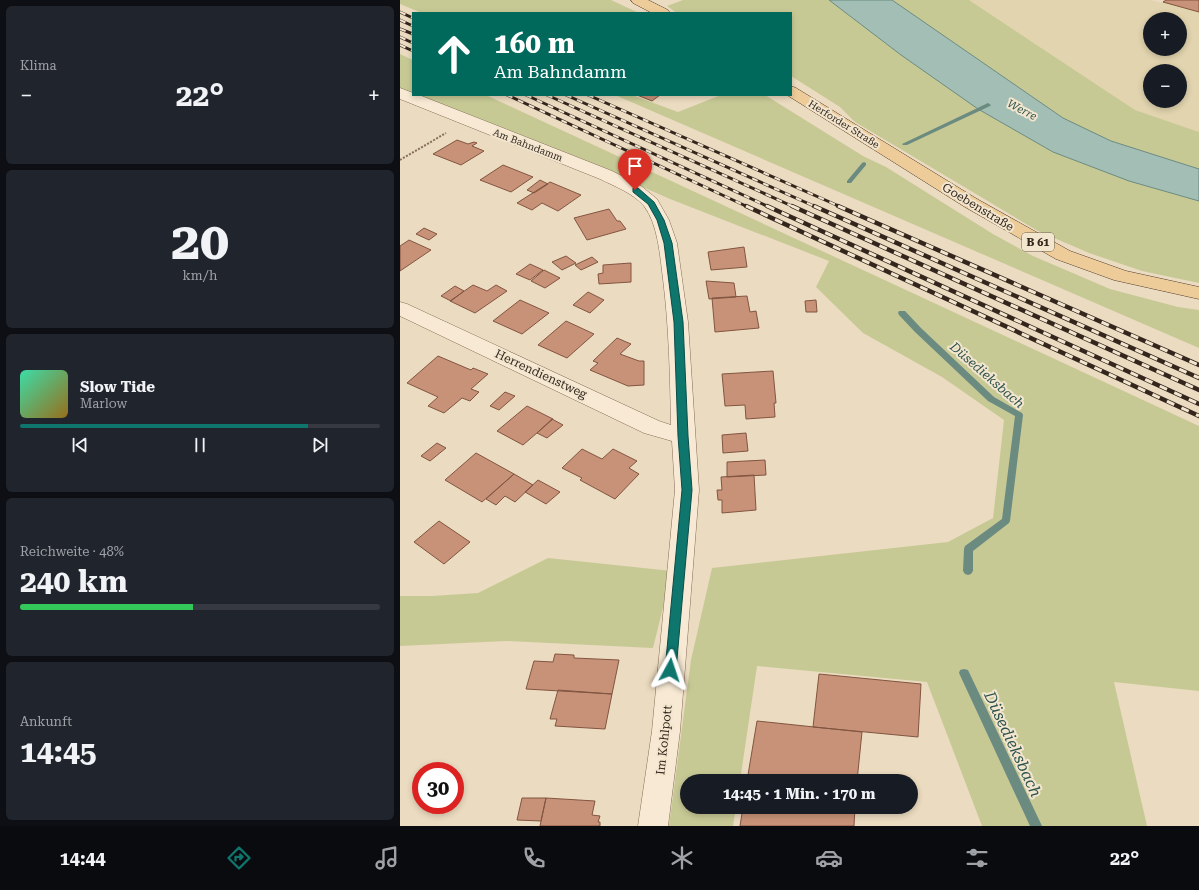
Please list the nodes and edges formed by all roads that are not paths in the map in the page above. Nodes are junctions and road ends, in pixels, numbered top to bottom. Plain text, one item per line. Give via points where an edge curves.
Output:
1 (638, 0) edge
2 (661, 12) edge
3 (792, 92) edge
4 (400, 93) edge
5 (897, 157) joint
6 (651, 203) joint
7 (1199, 293) edge
8 (400, 308) edge
9 (683, 436) junction
10 (654, 826) edge

1 - 2 main road
3 - 5 main road, Herforder Straße / B 61
4 - 6 street, Am Bahndamm via 606,175 635,190
5 - 7 main road, Goebenstraße / B 61 via 1062,255 1121,276
6 - 9 street, Im Kohlpott via 668,243 678,322
8 - 9 street, Herrendienstweg via 652,427
9 - 10 street, Im Kohlpott via 687,490 666,731

